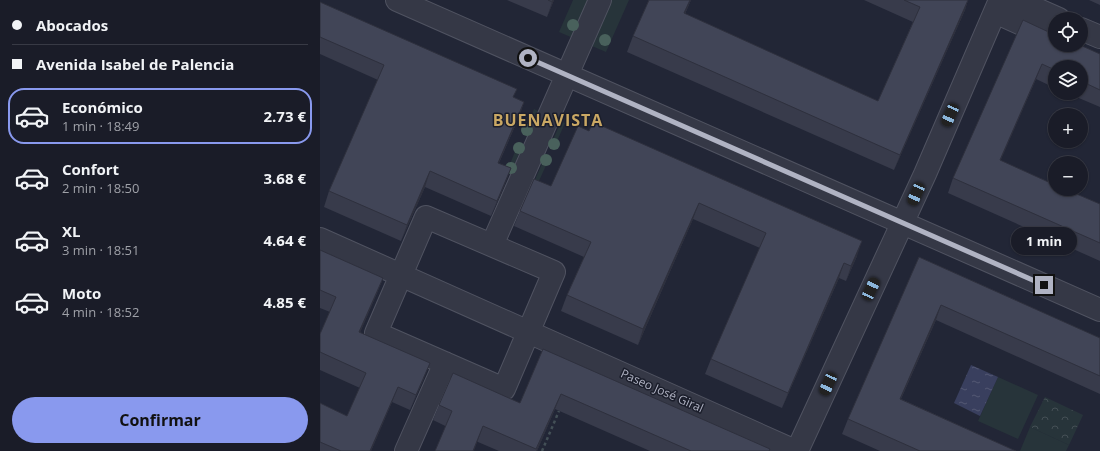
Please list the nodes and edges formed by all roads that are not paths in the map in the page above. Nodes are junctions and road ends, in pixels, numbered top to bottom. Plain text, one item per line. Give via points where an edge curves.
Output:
1 (397, 0) edge
2 (600, 0) edge
3 (1016, 0) edge
4 (998, 6) edge
5 (1048, 14) edge
6 (1048, 35) edge
7 (1088, 37) edge
8 (1097, 47) edge
9 (568, 75) junction
10 (902, 223) junction
11 (320, 239) edge
12 (492, 245) junction
13 (402, 274) junction
14 (1100, 310) edge
15 (529, 331) junction
16 (445, 363) junction
17 (406, 451) edge
18 (796, 451) edge

1 - 9 street
2 - 9 street
3 - 5 street
4 - 6 street
4 - 10 street
7 - 8 street
9 - 10 street
9 - 12 street
10 - 14 street
10 - 18 street
11 - 13 street, Paseo José Giral
12 - 13 street via 426,217
12 - 15 street via 554,272
13 - 15 street, Paseo José Giral
13 - 16 street via 376,333
15 - 16 street via 504,388
15 - 18 street, Paseo José Giral
16 - 17 street

